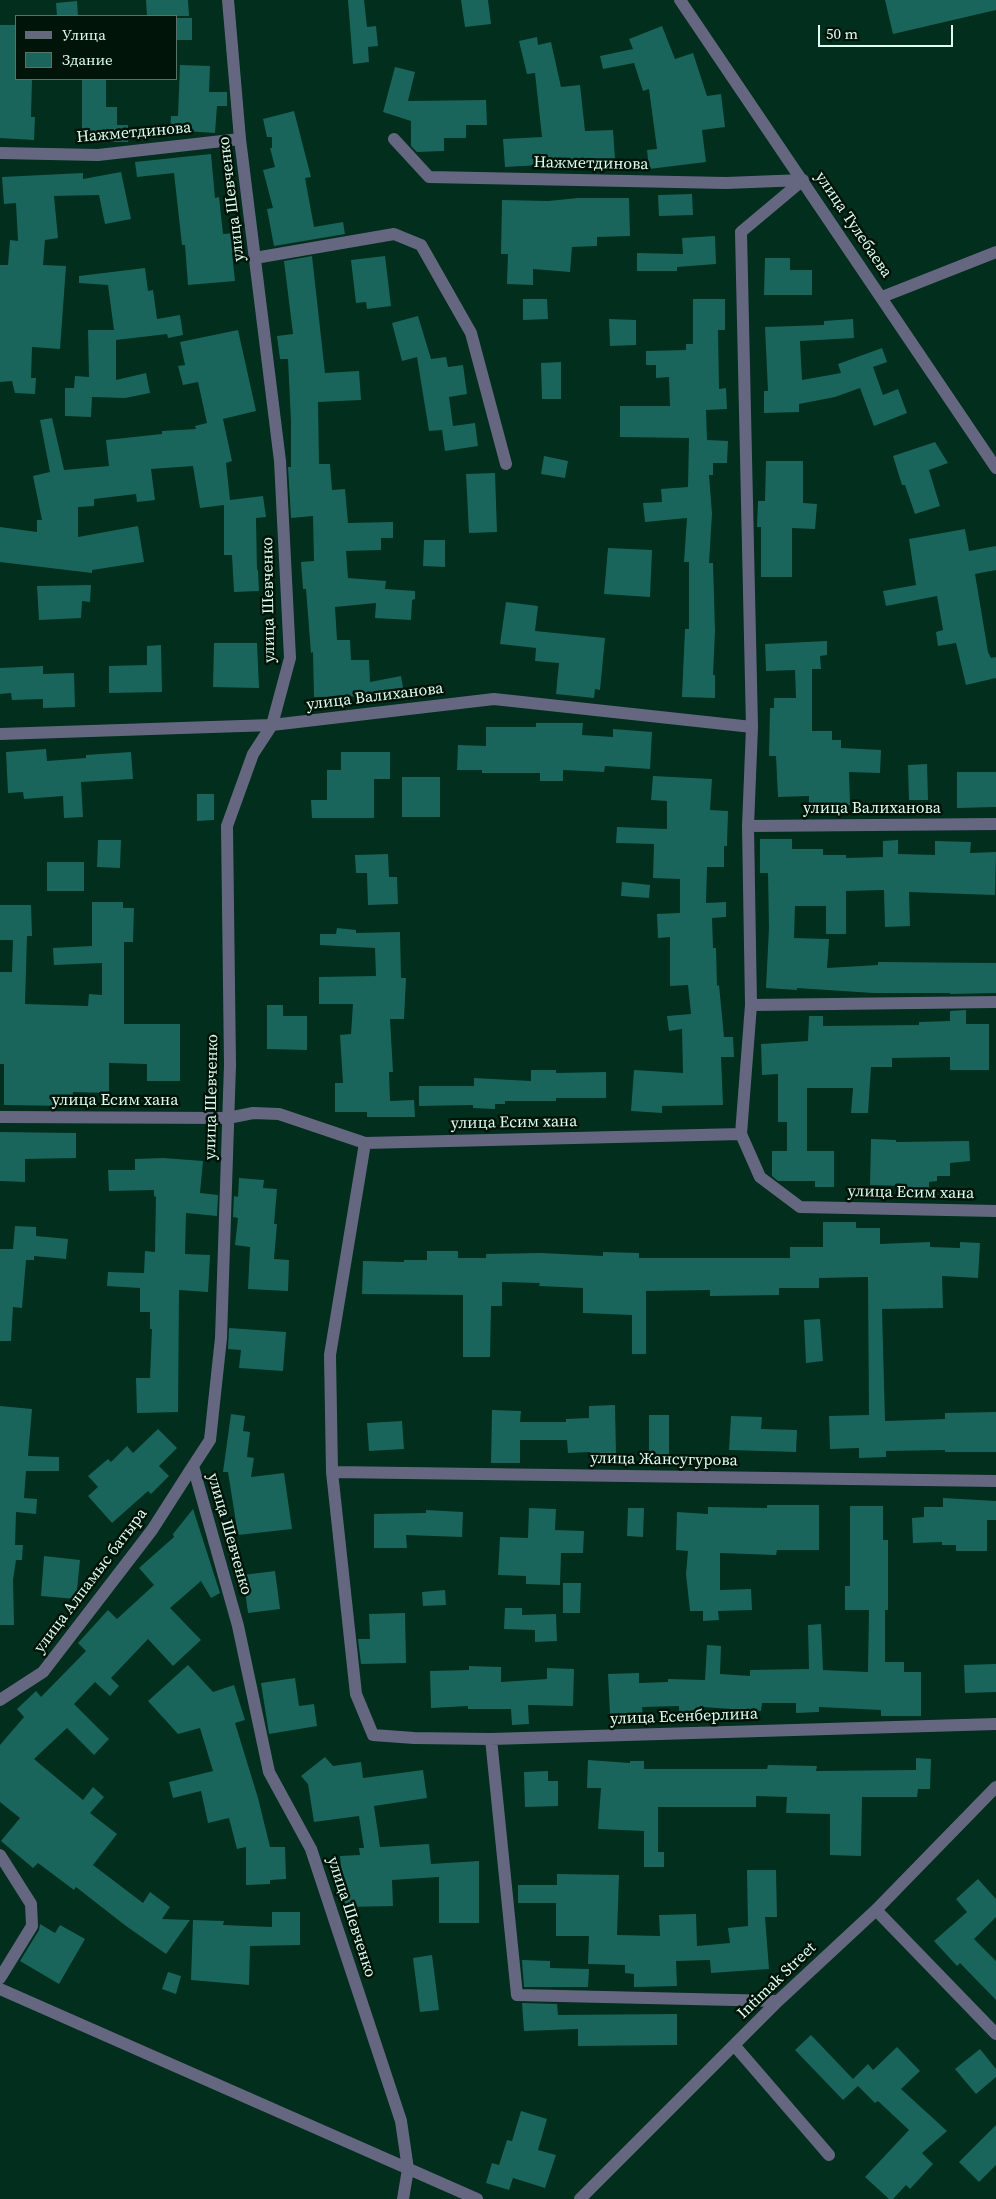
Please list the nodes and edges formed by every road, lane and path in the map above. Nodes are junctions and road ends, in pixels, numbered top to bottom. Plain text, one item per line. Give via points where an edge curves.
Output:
1 (228, 0) edge
2 (680, 0) edge
3 (240, 139) junction
4 (394, 139) dead end
5 (0, 153) edge
6 (803, 180) junction
7 (996, 252) edge
8 (255, 258) junction
9 (882, 297) junction
10 (506, 464) dead end
11 (996, 468) edge
12 (272, 725) junction
13 (752, 727) junction
14 (0, 734) edge
15 (996, 824) edge
16 (748, 826) junction
17 (996, 1002) edge
18 (751, 1004) junction
19 (0, 1117) edge
20 (228, 1118) junction
21 (741, 1134) junction
22 (365, 1143) junction
23 (996, 1210) edge
24 (193, 1466) junction
25 (332, 1472) junction
26 (996, 1481) edge
27 (0, 1700) edge
28 (996, 1724) edge
29 (492, 1739) junction
30 (996, 1787) edge
31 (0, 1855) edge
32 (876, 1910) junction
33 (0, 1978) edge
34 (0, 1989) edge
35 (778, 2001) junction
36 (996, 2034) edge
37 (734, 2045) junction
38 (828, 2156) dead end
39 (408, 2169) junction
40 (403, 2199) edge
41 (477, 2199) edge
42 (580, 2199) edge

1 - 3 street, улица Шевченко
2 - 6 street, улица Тулебаева
3 - 5 street, Нажметдинова via 98,155
3 - 8 street, улица Шевченко
4 - 6 street, Нажметдинова via 429,177 726,183
6 - 9 street, улица Тулебаева
6 - 13 street via 741,232
7 - 9 street
8 - 10 street via 394,234 421,244 471,333
8 - 12 street, улица Шевченко via 280,461 290,658
9 - 11 street, улица Тулебаева
12 - 13 street, улица Валиханова via 494,700
12 - 14 street, улица Валиханова
12 - 20 street, улица Шевченко via 254,754 227,826
13 - 16 street
15 - 16 street, улица Валиханова
16 - 18 street
17 - 18 street
18 - 21 street
19 - 20 street, улица Есим хана
20 - 22 street, улица Есим хана via 254,1113 279,1114
20 - 24 street, улица Шевченко via 221,1338 210,1440
21 - 22 street, улица Есим хана
21 - 23 street, улица Есим хана via 760,1177 800,1208
22 - 25 street via 330,1355
24 - 27 street, улица Алпамыс батыра via 152,1530 43,1672
24 - 39 street, улица Шевченко via 238,1626 269,1772 311,1849 401,2121
25 - 26 street, улица Жансугурова
25 - 29 street, улица Есенберлина via 356,1694 373,1735
28 - 29 street, улица Есенберлина
29 - 35 street via 517,1995
30 - 32 street, Intimak Street
31 - 33 street via 30,1904 32,1926
32 - 35 street, Intimak Street
32 - 36 street
34 - 39 street
35 - 37 street, Intimak Street
37 - 38 street
37 - 42 street, Intimak Street
39 - 40 street, улица Шевченко
39 - 41 street

